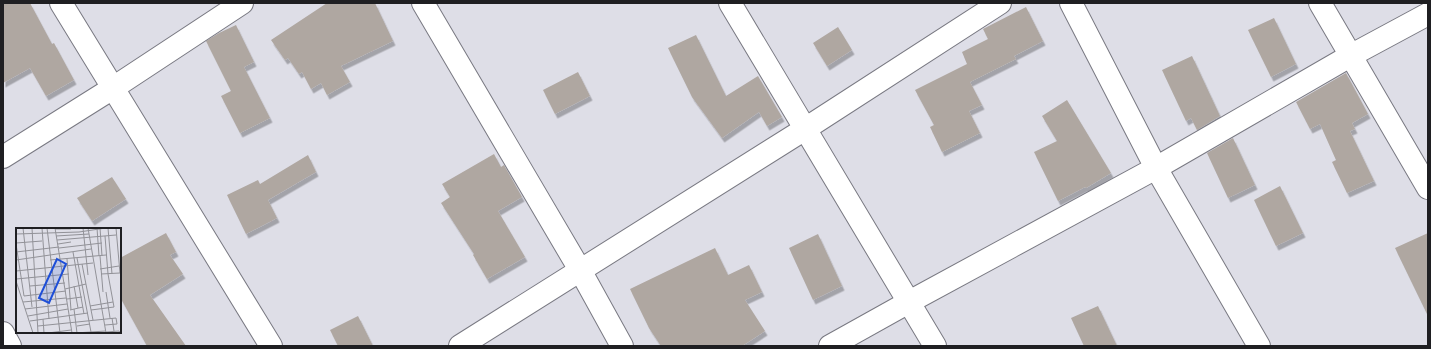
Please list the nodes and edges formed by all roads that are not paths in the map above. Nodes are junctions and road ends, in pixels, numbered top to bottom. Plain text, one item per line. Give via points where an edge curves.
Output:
1 (61, 3) edge
2 (242, 3) edge
3 (423, 3) edge
4 (730, 3) edge
5 (1000, 3) edge
6 (1071, 3) edge
7 (1320, 3) edge
8 (1428, 14) edge
9 (1350, 56) junction
10 (113, 88) junction
11 (805, 129) junction
12 (3, 157) edge
13 (1156, 168) junction
14 (1428, 188) edge
15 (580, 270) junction
16 (909, 302) junction
17 (3, 333) edge
18 (10, 346) edge
19 (271, 346) edge
20 (460, 346) edge
21 (622, 346) edge
22 (830, 346) edge
23 (935, 346) edge
24 (1259, 346) edge

1 - 10 street
2 - 10 street
3 - 15 street
4 - 11 street
5 - 11 street
6 - 13 street
7 - 9 street
8 - 9 street
9 - 13 street
9 - 14 street
10 - 12 street
10 - 19 street
11 - 15 street
11 - 16 street
13 - 16 street
13 - 24 street
15 - 20 street
15 - 21 street
16 - 22 street
16 - 23 street
17 - 18 street

